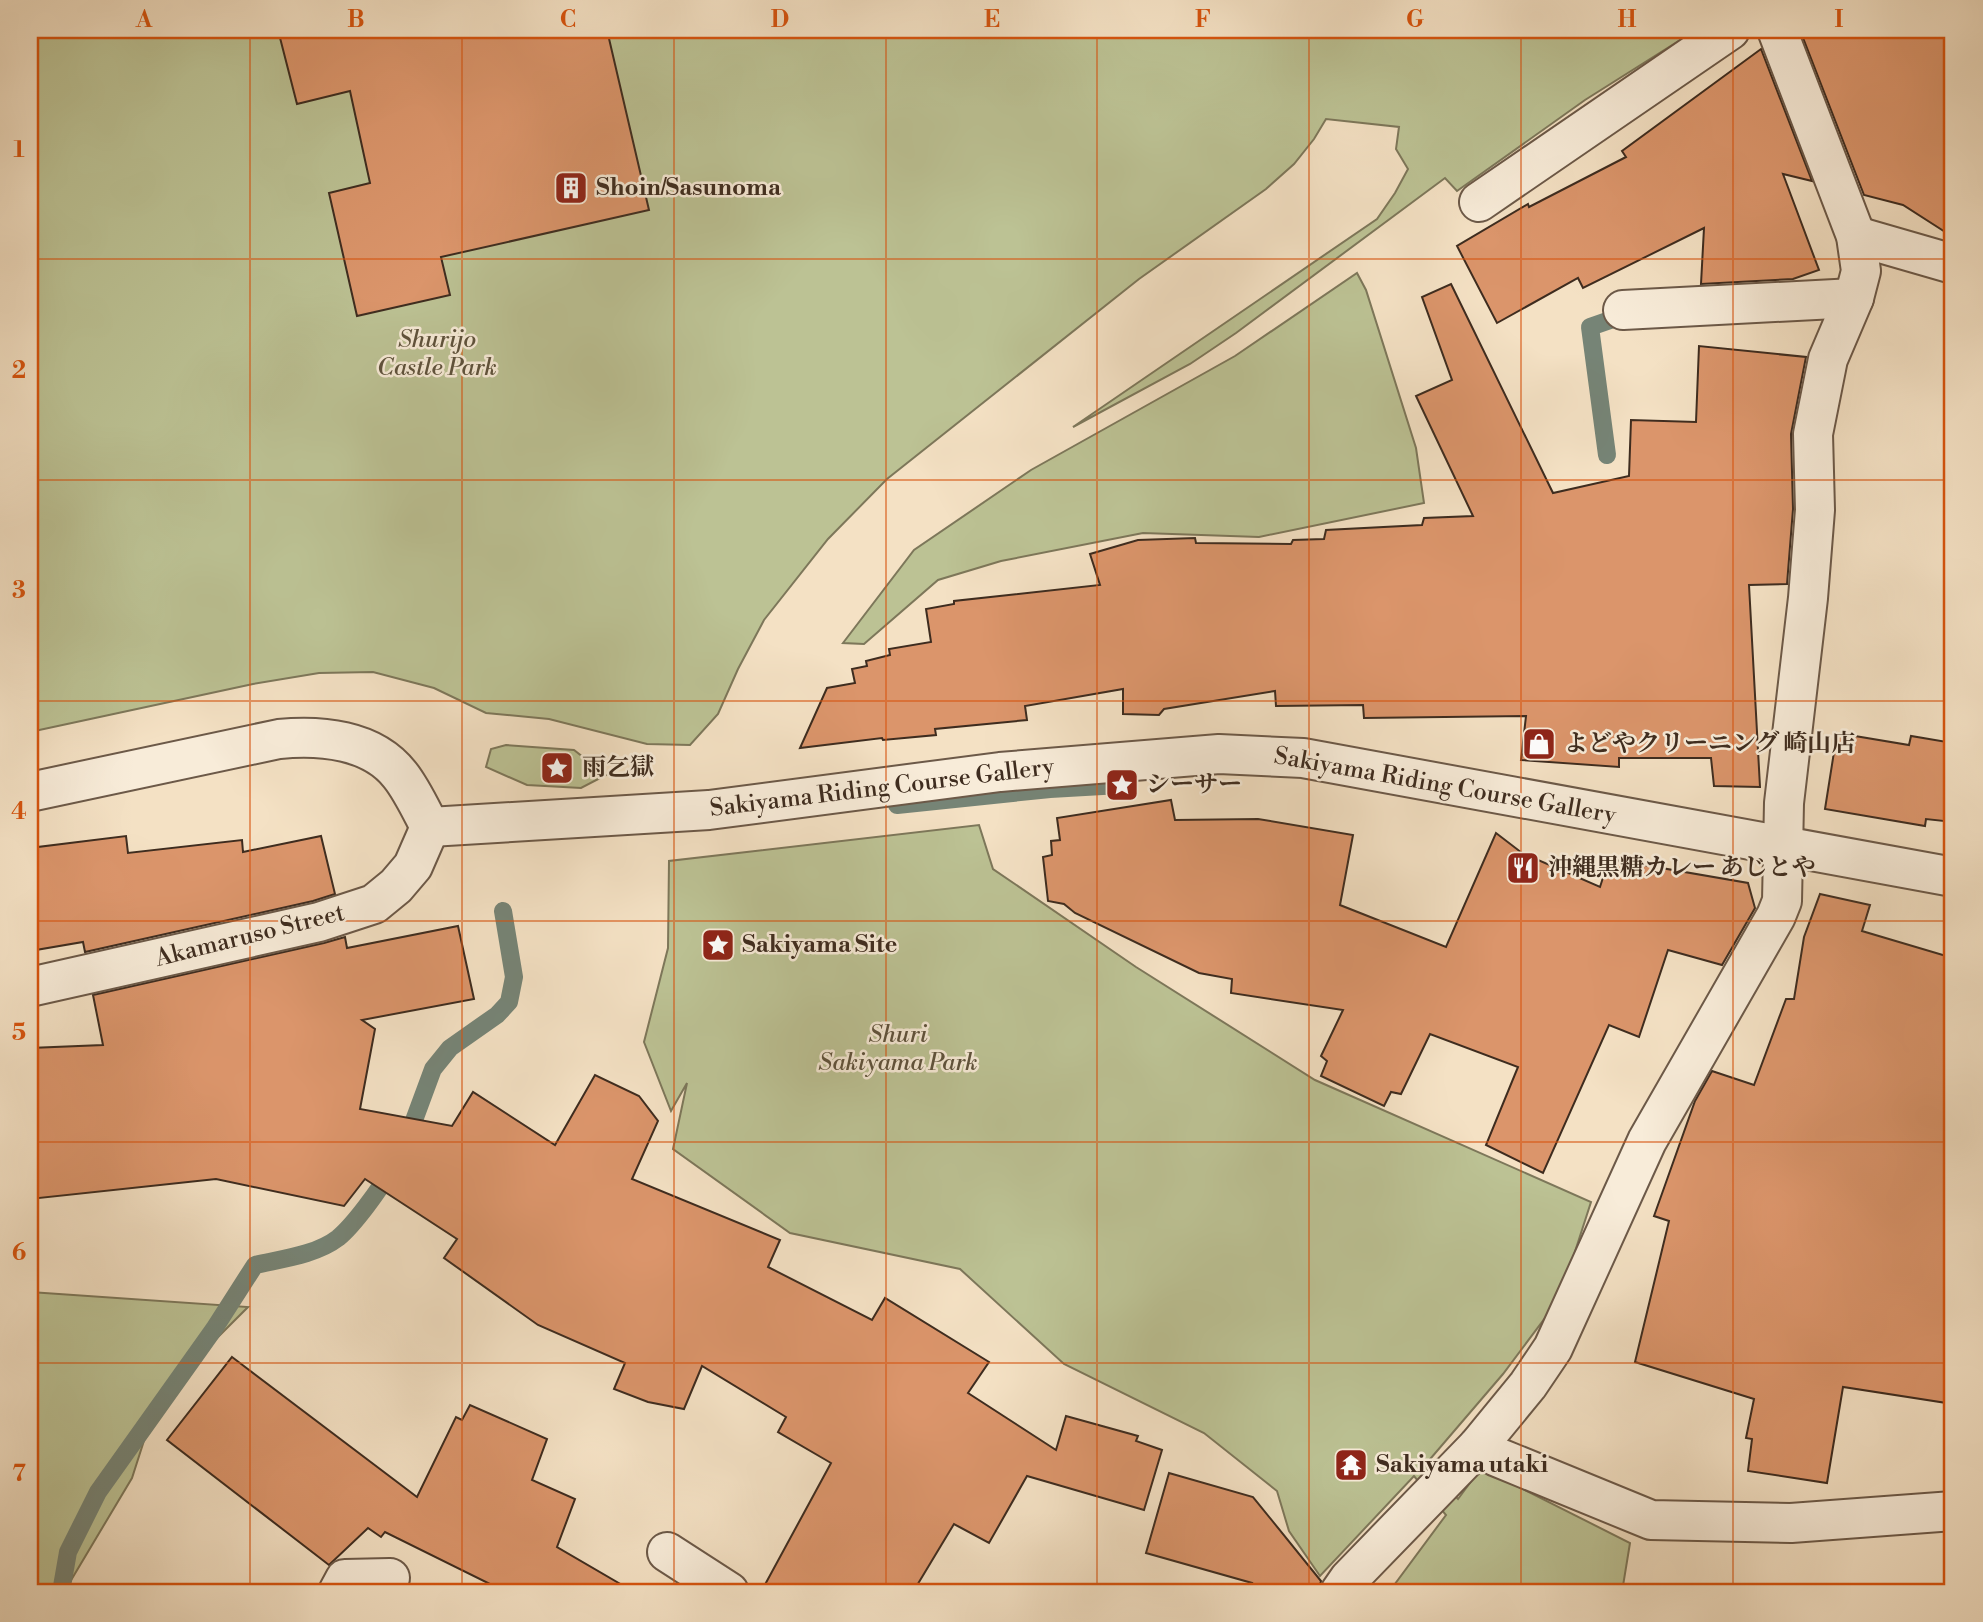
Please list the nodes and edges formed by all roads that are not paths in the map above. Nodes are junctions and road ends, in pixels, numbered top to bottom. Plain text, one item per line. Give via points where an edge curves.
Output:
1 (1730, 30) edge
2 (1777, 30) edge
3 (1479, 202) dead end
4 (1856, 236) junction
5 (1953, 264) edge
6 (1854, 298) junction
7 (1623, 310) dead end
8 (30, 792) edge
9 (430, 827) junction
10 (1785, 846) junction
11 (1953, 877) edge
12 (30, 987) edge
13 (1478, 1446) junction
14 (1953, 1511) edge
15 (667, 1552) dead end
16 (390, 1578) dead end
17 (338, 1592) edge
18 (729, 1592) edge
19 (1340, 1592) edge

1 - 3 street
2 - 4 street
4 - 5 street
4 - 6 street via 1861,271
6 - 7 street
6 - 10 street via 1828,359 1813,434 1815,510 1784,803
8 - 9 street via 279,738 308,736 361,747 381,758 399,773
9 - 10 street, Sakiyama Riding Course Gallery via 709,810 1000,772 1219,754 1303,758
9 - 12 street, Akamaruso Street via 413,866 374,904 319,922
10 - 11 street, Sakiyama Riding Course Gallery
10 - 13 street via 1782,901 1776,916 1647,1142 1553,1348
13 - 14 street via 1651,1520 1791,1523
13 - 19 street
15 - 18 street
16 - 17 street via 345,1579

